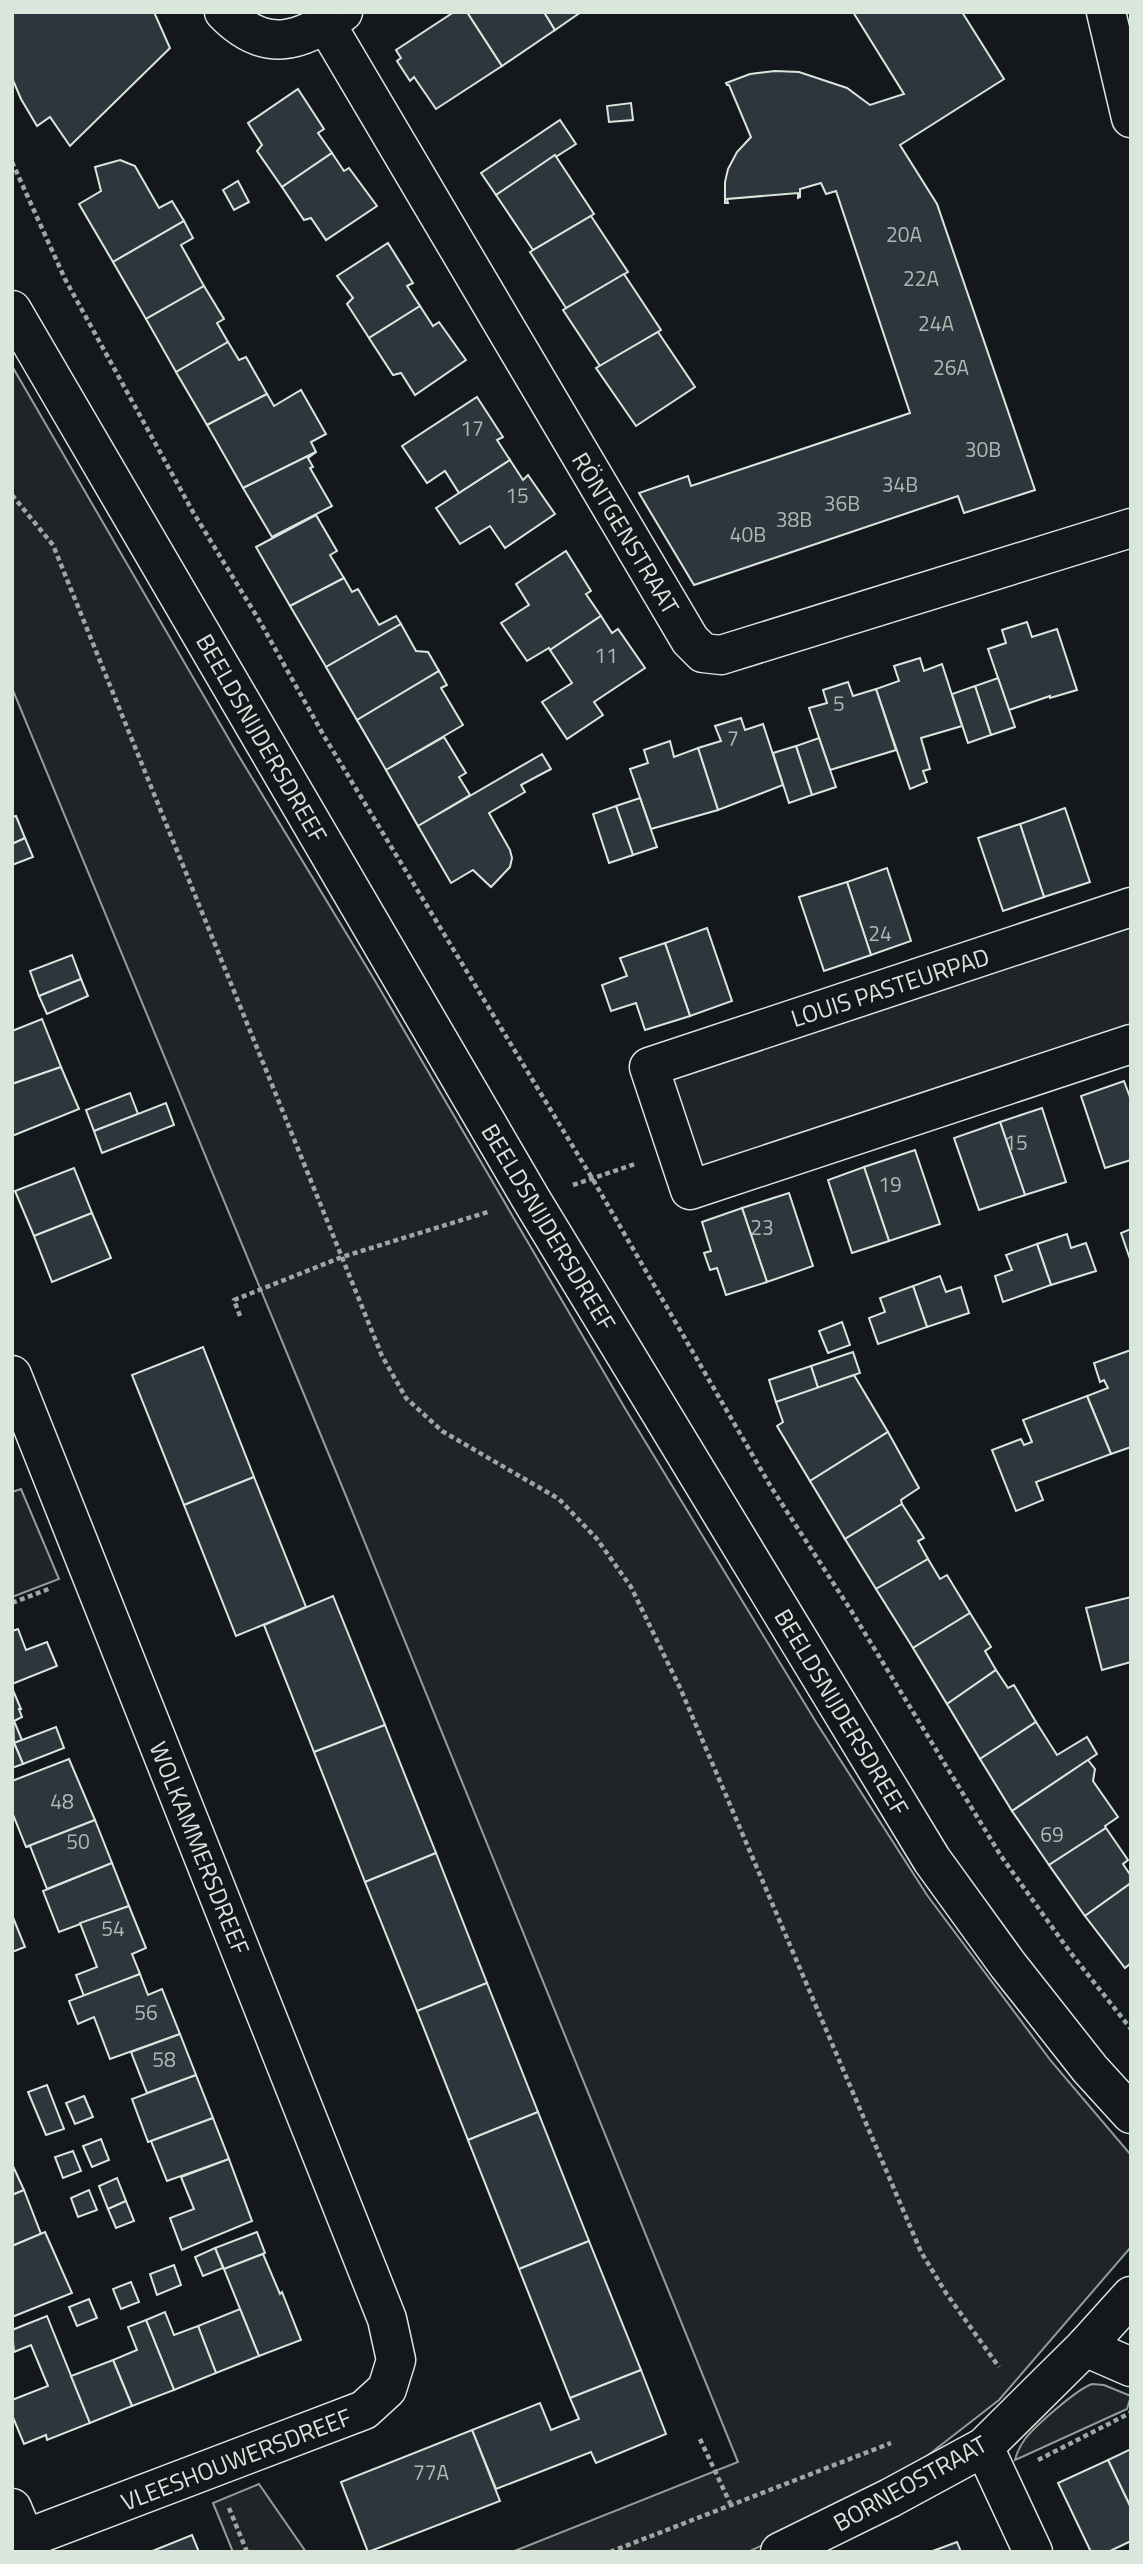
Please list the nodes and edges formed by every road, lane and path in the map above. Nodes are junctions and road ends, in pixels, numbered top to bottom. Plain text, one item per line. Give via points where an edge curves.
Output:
1 (224, 12) edge
2 (1106, 12) edge
3 (334, 18) edge
4 (1131, 118) edge
5 (12, 162) edge
6 (12, 310) edge
7 (12, 495) edge
8 (1131, 528) edge
9 (1131, 906) edge
10 (1131, 1044) edge
11 (675, 1151) junction
12 (592, 1178) junction
13 (531, 1199) junction
14 (342, 1257) junction
15 (240, 1316) dead end
16 (12, 1376) edge
17 (27, 1458) edge
18 (1131, 2029) edge
19 (1131, 2114) edge
20 (1131, 2296) edge
21 (387, 2319) joint
22 (1085, 2347) junction
23 (1131, 2367) edge
24 (1005, 2375) dead end
25 (1131, 2413) edge
26 (700, 2439) dead end
27 (900, 2439) dead end
28 (992, 2463) junction
29 (730, 2503) junction
30 (16, 2530) edge
31 (610, 2552) edge
32 (780, 2552) edge
33 (1033, 2552) edge

1 - 3 street, RÖNTGENSTRAAT via 239,28 274,39 292,38
2 - 4 street
3 - 8 street, RÖNTGENSTRAAT via 690,640 703,653 721,655
5 - 12 path via 71,291 193,512
6 - 13 street, BEELDSNIJDERSDREEF
7 - 14 path via 53,545
9 - 11 street, LOUIS PASTEURPAD via 649,1067
10 - 11 street via 690,1190
11 - 12 path
12 - 13 path
12 - 18 path via 771,1487 1001,1856
13 - 14 path
13 - 19 street, BEELDSNIJDERSDREEF via 932,1860 1049,2017
14 - 15 path via 234,1300
14 - 24 path via 382,1356 406,1398 442,1431 559,1499 597,1539 631,1587 681,1690 921,2252
16 - 17 street, WOLKAMMERSDREEF
17 - 21 street, WOLKAMMERSDREEF
20 - 22 street, BORNEOSTRAAT
21 - 30 street, VLEESHOUWERSDREEF via 396,2360 387,2389 364,2410
22 - 23 street
22 - 28 street, BORNEOSTRAAT
25 - 28 path
26 - 29 path
27 - 29 path
28 - 32 street, BORNEOSTRAAT via 890,2498
28 - 33 street
29 - 31 path

